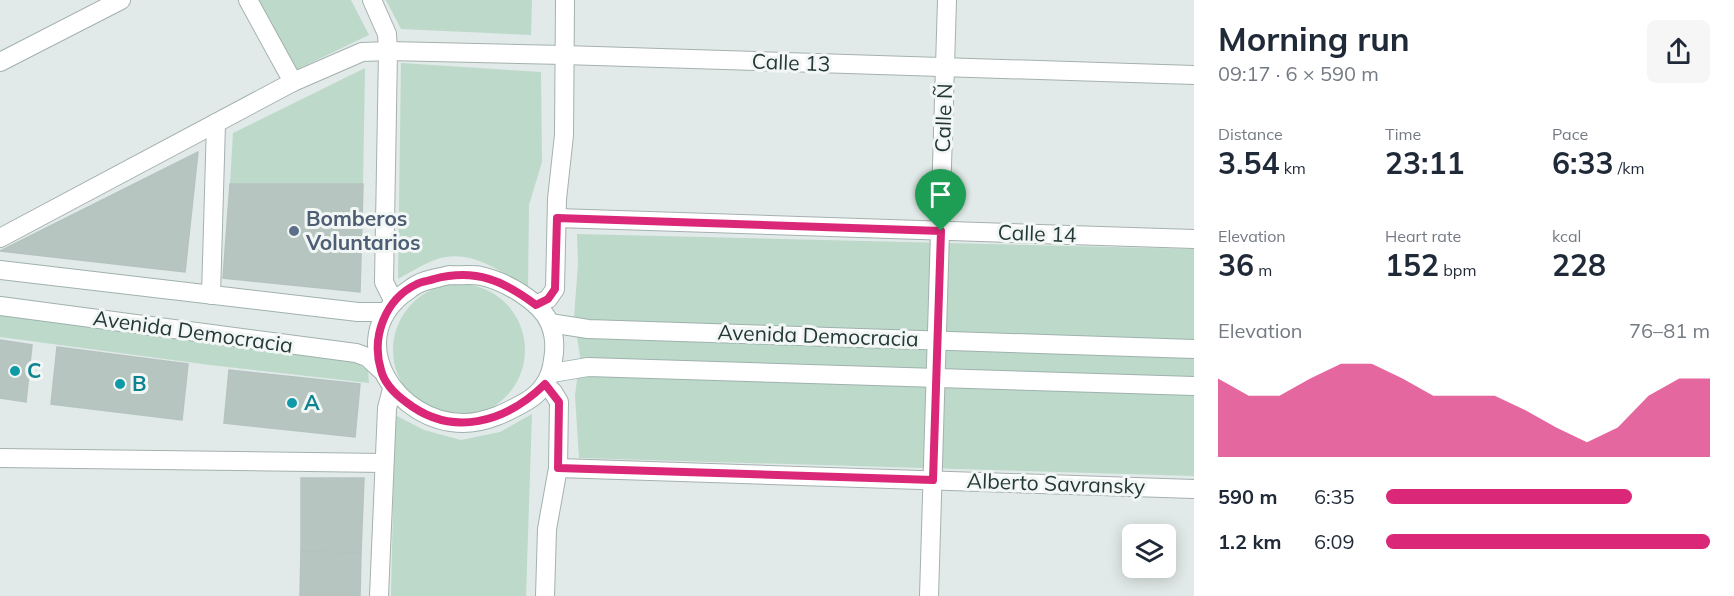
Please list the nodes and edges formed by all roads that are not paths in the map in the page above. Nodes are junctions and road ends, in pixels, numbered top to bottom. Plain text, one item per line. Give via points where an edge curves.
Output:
1 (121, 0) edge
2 (248, 0) edge
3 (372, 0) edge
4 (565, 0) edge
5 (947, 0) edge
6 (388, 51) junction
7 (564, 55) junction
8 (0, 62) edge
9 (946, 69) junction
10 (1194, 75) edge
11 (293, 82) junction
12 (216, 123) junction
13 (557, 218) junction
14 (941, 231) junction
15 (0, 238) edge
16 (1194, 239) edge
17 (0, 270) edge
18 (211, 295) junction
19 (536, 305) junction
20 (0, 306) edge
21 (390, 307) junction
22 (550, 323) junction
23 (938, 340) junction
24 (1194, 349) edge
25 (381, 370) junction
26 (549, 378) junction
27 (936, 378) junction
28 (1194, 386) edge
29 (392, 389) junction
30 (0, 458) edge
31 (384, 463) junction
32 (558, 468) junction
33 (933, 480) junction
34 (1194, 489) edge
35 (379, 596) edge
36 (545, 596) edge
37 (929, 596) edge

1 - 8 street
2 - 11 street
3 - 6 street via 387,34
4 - 7 street
5 - 9 street, Calle Ñ
6 - 7 street, Calle 13
6 - 11 street, Calle 13 via 362,52
6 - 21 street via 384,282
7 - 9 street, Calle 13
7 - 13 street via 564,135
9 - 10 street, Calle 13
9 - 14 street, Calle Ñ
11 - 12 street, Calle 13
12 - 15 street, Calle 13
12 - 18 street
13 - 14 street, Calle 14
13 - 19 street via 555,289 548,299
14 - 16 street, Calle 14
14 - 23 street, Calle Ñ
17 - 18 street, Avenida Democracia
18 - 21 street, Avenida Democracia via 358,312
19 - 21 street via 512,287 480,276 449,275 417,284
19 - 22 street
20 - 25 street, Avenida Democracia via 356,353
21 - 25 street via 379,330
22 - 23 street, Avenida Democracia via 588,329
22 - 26 street via 554,339
23 - 24 street, Avenida Democracia
23 - 27 street, Calle Ñ
25 - 29 street
26 - 27 street, Avenida Democracia via 588,367
26 - 29 street via 530,399 506,412 487,420 463,423 437,419 417,410
26 - 32 street via 559,402
27 - 28 street, Avenida Democracia
27 - 33 street, Calle Ñ
29 - 31 street
30 - 31 street
31 - 35 street
32 - 33 street, Alberto Savransky
32 - 36 street via 548,529
33 - 34 street, Alberto Savransky
33 - 37 street, Calle Ñ

